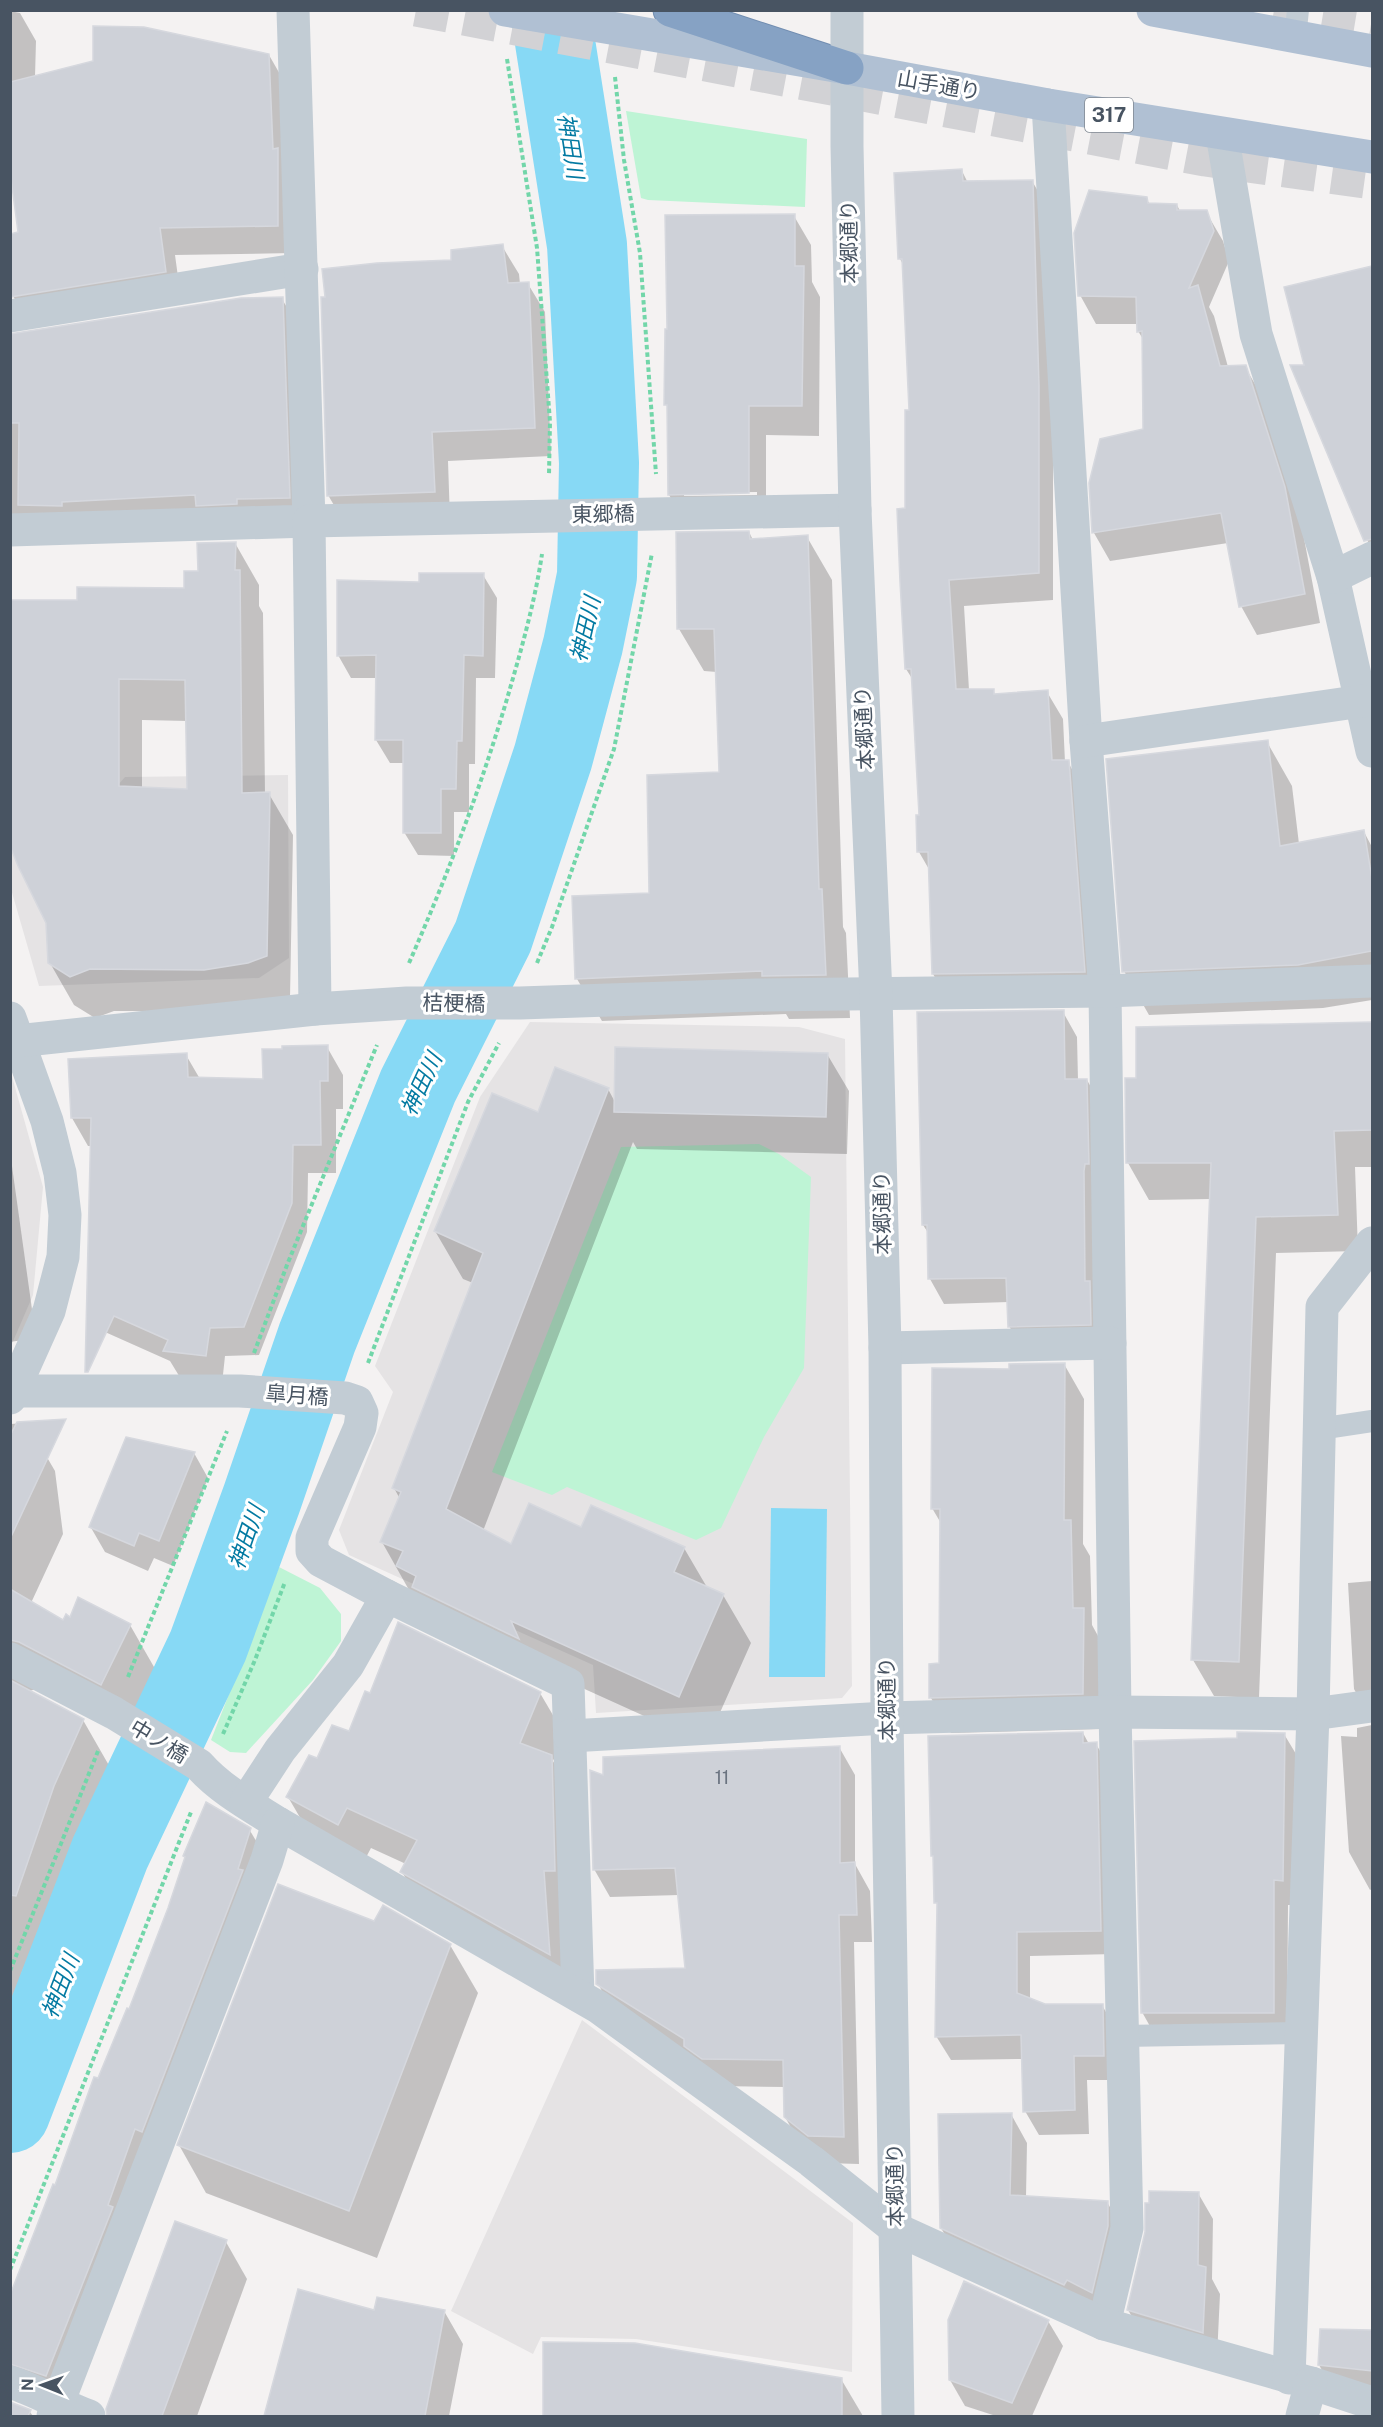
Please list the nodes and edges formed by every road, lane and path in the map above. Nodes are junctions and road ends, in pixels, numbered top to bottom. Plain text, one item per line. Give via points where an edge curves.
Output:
1 (293, 10) edge
2 (505, 10) edge
3 (670, 10) edge
4 (847, 10) edge
5 (1153, 10) edge
6 (1296, 24) edge
7 (1372, 51) edge
8 (847, 68) junction
9 (1048, 105) junction
10 (1221, 134) junction
11 (1372, 157) edge
12 (302, 269) junction
13 (10, 316) edge
14 (855, 510) junction
15 (309, 521) junction
16 (10, 530) edge
17 (1372, 558) edge
18 (1333, 576) junction
19 (1362, 701) junction
20 (1086, 741) junction
21 (1372, 751) edge
22 (552, 927) dead end
23 (1372, 981) edge
24 (1105, 991) junction
25 (876, 995) junction
26 (510, 1004) junction
27 (315, 1009) junction
28 (14, 1029) edge
29 (1372, 1243) edge
30 (1110, 1342) junction
31 (885, 1348) junction
32 (13, 1394) edge
33 (351, 1400) junction
34 (1372, 1421) edge
35 (1319, 1429) junction
36 (312, 1551) junction
37 (387, 1596) junction
38 (10, 1659) edge
39 (1372, 1707) edge
40 (1115, 1712) junction
41 (1313, 1714) junction
42 (116, 1715) junction
43 (887, 1718) junction
44 (570, 1736) junction
45 (203, 1769) junction
46 (246, 1802) junction
47 (278, 1823) junction
48 (10, 1971) edge
49 (578, 1995) junction
50 (1302, 2033) junction
51 (1122, 2036) junction
52 (896, 2229) junction
53 (10, 2270) edge
54 (1104, 2324) junction
55 (1300, 2380) junction
56 (10, 2382) edge
57 (1372, 2403) edge
58 (56, 2410) edge
59 (89, 2416) edge
60 (898, 2416) edge
61 (1302, 2416) edge

1 - 12 street
2 - 8 main road, 山手通り / 317
3 - 8 highway
4 - 8 street, 本郷通り
5 - 6 main road
6 - 7 main road
8 - 9 main road, 山手通り / 317
8 - 14 street, 本郷通り
9 - 10 main road, 山手通り / 317
9 - 20 street
10 - 11 main road, 山手通り / 317
10 - 18 street via 1256,334
12 - 13 street
12 - 15 street
14 - 15 street, 東郷橋
14 - 25 street, 本郷通り
15 - 16 street, 東郷橋
15 - 27 street
17 - 18 street
18 - 19 street
19 - 20 street
19 - 21 street
20 - 24 street
22 - 26 path
23 - 24 street, 桔梗橋
24 - 25 street, 桔梗橋
24 - 30 street
25 - 26 street, 桔梗橋
25 - 31 street, 本郷通り
26 - 27 street, 桔梗橋 via 407,1003
26 - 33 path
27 - 28 street, 桔梗橋
28 - 32 street via 47,1121 65,1215 63,1257 49,1311
29 - 35 street via 1322,1307
30 - 31 street
30 - 40 street
31 - 43 street, 本郷通り
32 - 33 street, 皐月橋 via 250,1392
33 - 36 street via 362,1413 360,1427 312,1538
34 - 35 lane
35 - 41 street
36 - 37 street via 321,1561
36 - 45 path via 290,1569 255,1660
37 - 44 street via 568,1684
37 - 46 street via 348,1665 280,1750
38 - 42 street, 中ノ橋
39 - 41 street
40 - 41 street
40 - 43 street
40 - 51 street
41 - 50 street
42 - 45 street, 中ノ橋
42 - 48 path
43 - 44 street
43 - 52 street, 本郷通り
44 - 49 street
45 - 46 street, 中ノ橋
45 - 53 path
46 - 47 street, 中ノ橋
47 - 49 street, 中ノ橋
47 - 58 street
49 - 52 street, 中ノ橋 via 811,2161
50 - 51 lane
50 - 55 street
51 - 54 street via 1127,2228
52 - 54 street, 中ノ橋
52 - 60 street, 本郷通り
54 - 55 street, 中ノ橋
55 - 57 street, 中ノ橋
55 - 61 street
56 - 58 street via 34,2390
58 - 59 street

